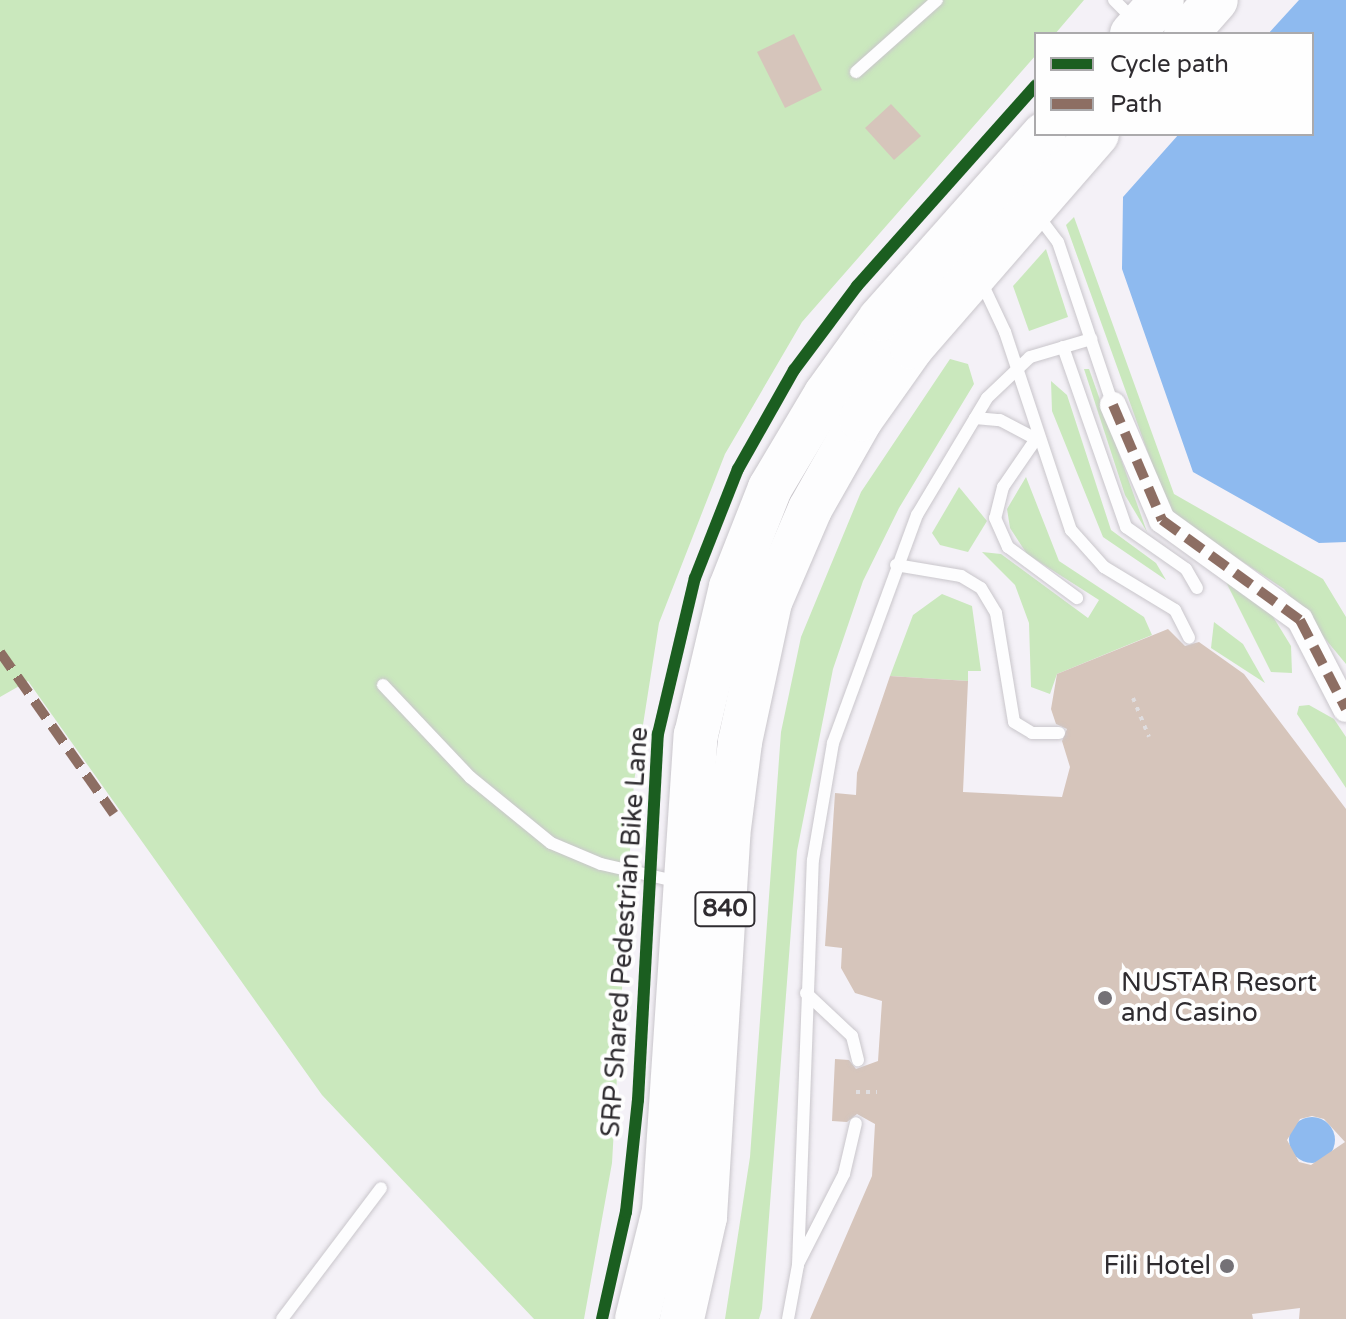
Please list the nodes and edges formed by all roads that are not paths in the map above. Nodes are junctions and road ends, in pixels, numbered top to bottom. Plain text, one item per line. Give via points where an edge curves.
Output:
1 (937, 0) edge
2 (1216, 0) edge
3 (1188, 32) edge
4 (856, 72) dead end
5 (1042, 136) edge
6 (1095, 136) edge
7 (1031, 208) junction
8 (976, 273) junction
9 (1091, 339) junction
10 (1063, 347) junction
11 (1015, 366) junction
12 (1113, 405) joint
13 (975, 418) junction
14 (1036, 439) junction
15 (896, 565) junction
16 (1197, 588) dead end
17 (1077, 598) dead end
18 (1189, 638) dead end
19 (383, 685) dead end
20 (1346, 709) edge
21 (1059, 733) dead end
22 (684, 883) junction
23 (806, 993) junction
24 (858, 1060) dead end
25 (856, 1123) dead end
26 (381, 1188) dead end
27 (798, 1265) junction
28 (282, 1319) edge
29 (637, 1319) edge
30 (682, 1319) edge
31 (788, 1319) edge

1 - 4 lane
2 - 3 highway
5 - 22 highway, 840 via 880,319 795,439 770,488 715,639 696,735
6 - 7 highway, 840
7 - 8 highway, 840
7 - 9 lane via 1058,242
8 - 11 lane
8 - 30 highway, 840 via 912,347 833,462 770,602 730,820 705,1217
9 - 10 lane
9 - 12 lane
10 - 11 lane
10 - 16 lane via 1126,527 1186,569
11 - 13 lane
11 - 14 lane
12 - 20 street via 1162,520 1300,620
13 - 14 lane via 1000,420
13 - 15 lane
14 - 17 lane via 1003,487 995,518 1008,547
14 - 18 lane via 1085,552 1175,610
15 - 21 lane via 961,576 981,588 996,613 1014,722 1032,733
15 - 23 lane via 820,794
19 - 22 lane via 470,777 551,843 601,864
22 - 29 highway, 840 via 664,1211
23 - 24 lane via 852,1036
23 - 27 lane
25 - 27 lane via 844,1174
26 - 28 lane
27 - 31 lane

